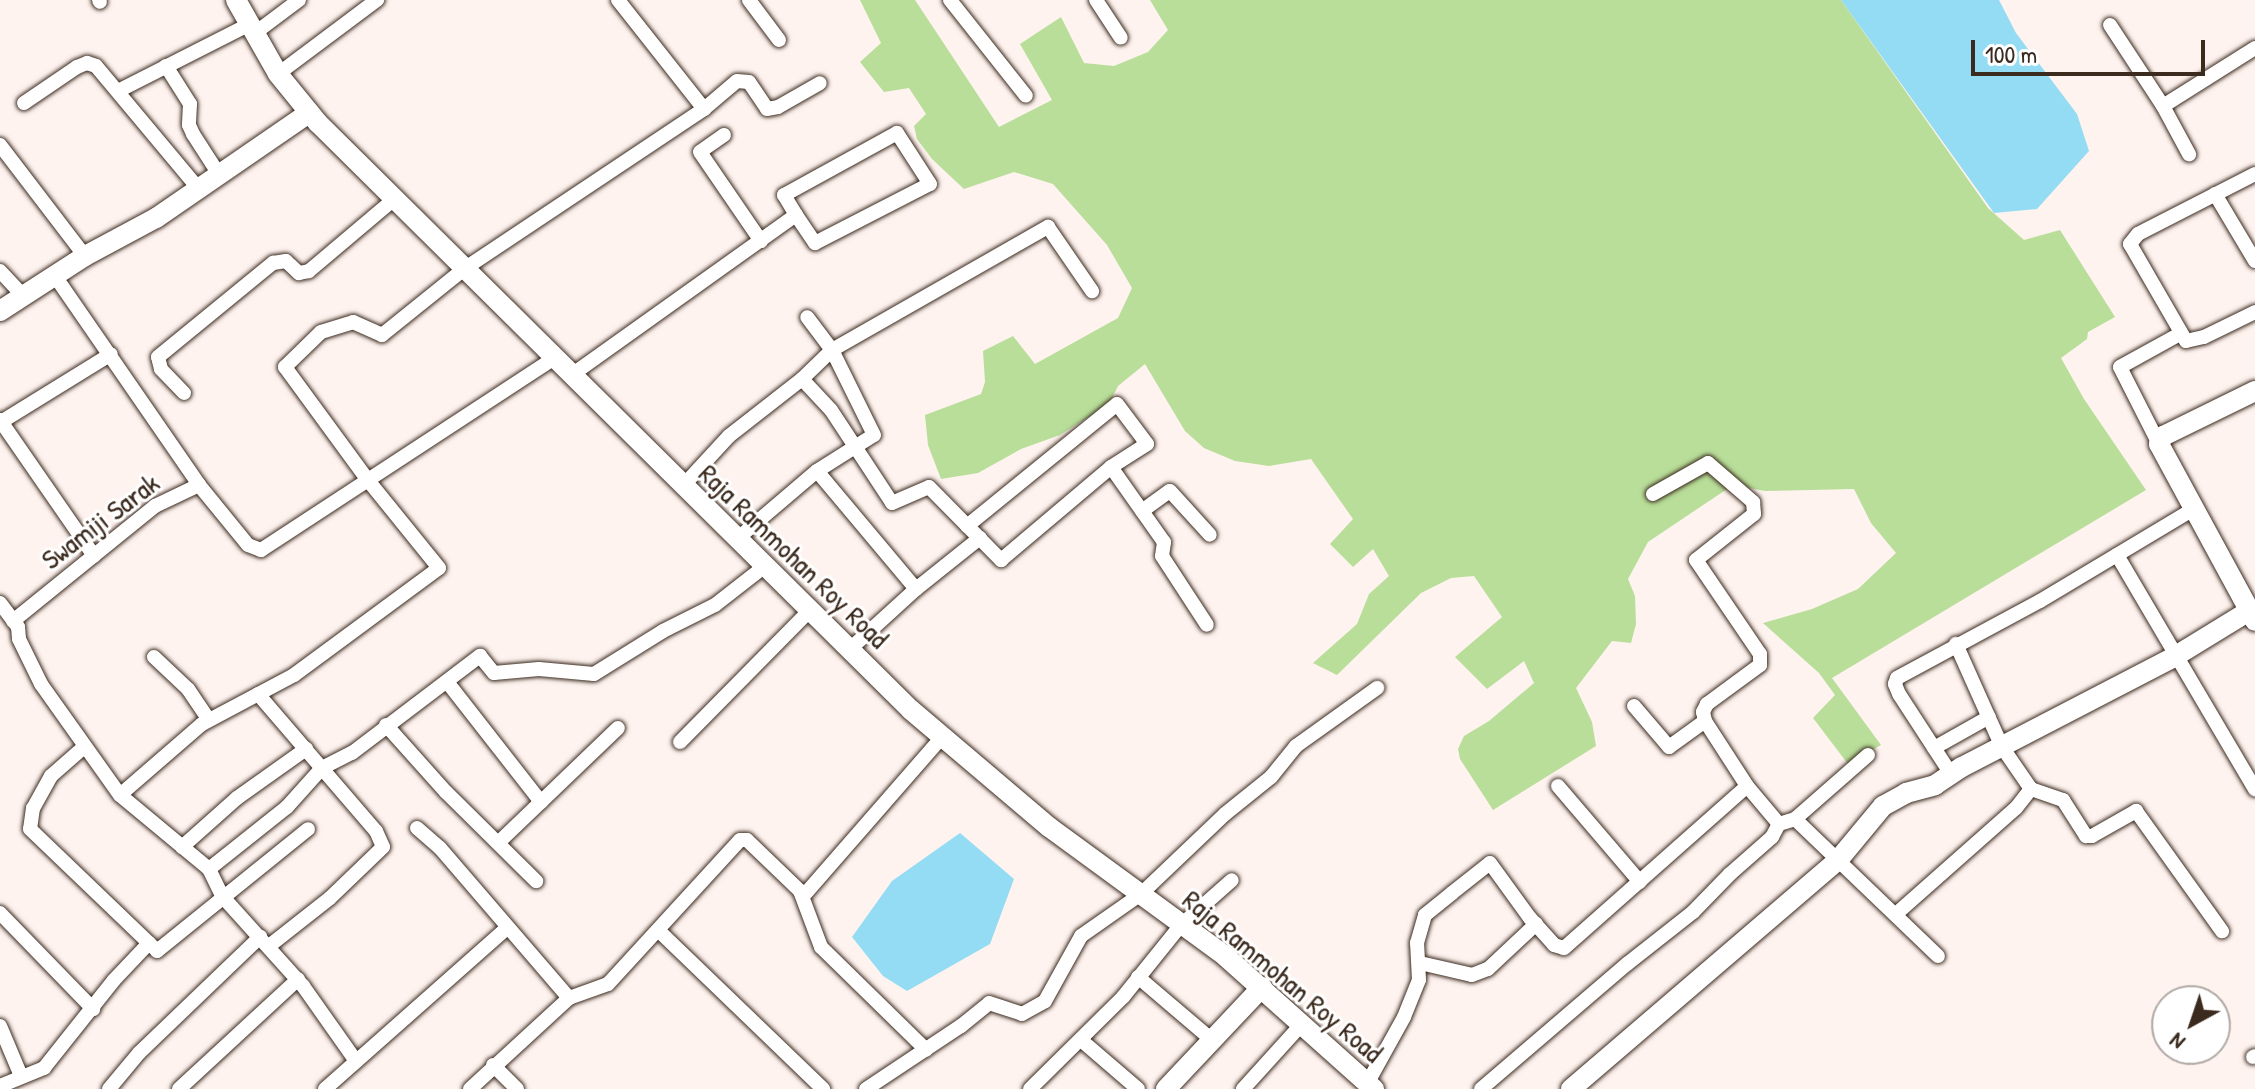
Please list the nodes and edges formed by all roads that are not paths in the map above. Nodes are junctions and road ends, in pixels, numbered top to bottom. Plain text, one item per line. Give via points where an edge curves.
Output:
1 (236, 0) edge
2 (299, 0) edge
3 (377, 0) edge
4 (618, 0) edge
5 (749, 0) edge
6 (950, 0) edge
7 (1096, 0) edge
8 (2110, 25) dead end
9 (252, 28) junction
10 (1121, 38) dead end
11 (779, 40) dead end
12 (2255, 48) edge
13 (166, 66) junction
14 (278, 74) junction
15 (820, 83) dead end
16 (118, 91) junction
17 (1026, 96) dead end
18 (24, 103) dead end
19 (2163, 106) junction
20 (704, 109) junction
21 (309, 113) junction
22 (724, 135) dead end
23 (0, 145) edge
24 (2189, 154) dead end
25 (2255, 174) edge
26 (220, 176) junction
27 (198, 188) junction
28 (2215, 194) junction
29 (393, 200) junction
30 (796, 215) junction
31 (761, 241) junction
32 (85, 256) junction
33 (2255, 261) edge
34 (464, 269) junction
35 (0, 271) edge
36 (55, 276) junction
37 (1092, 291) dead end
38 (23, 296) junction
39 (0, 311) edge
40 (2255, 312) edge
41 (807, 317) dead end
42 (2180, 334) junction
43 (832, 350) junction
44 (111, 354) junction
45 (556, 357) junction
46 (573, 374) junction
47 (802, 379) junction
48 (2255, 391) edge
49 (184, 393) dead end
50 (1, 421) edge
51 (2159, 444) junction
52 (853, 448) junction
53 (1111, 467) junction
54 (817, 471) junction
55 (367, 479) junction
56 (199, 485) junction
57 (682, 487) junction
58 (1653, 494) dead end
59 (2192, 510) junction
60 (1142, 511) junction
61 (967, 526) junction
62 (1210, 535) dead end
63 (980, 538) junction
64 (737, 539) junction
65 (2117, 555) junction
66 (94, 556) junction
67 (765, 566) junction
68 (916, 589) junction
69 (0, 603) edge
70 (809, 611) junction
71 (2252, 616) edge
72 (13, 621) junction
73 (1207, 625) dead end
74 (1956, 644) junction
75 (850, 649) junction
76 (154, 657) dead end
77 (2174, 657) junction
78 (448, 683) junction
79 (1377, 688) dead end
80 (258, 694) junction
81 (1634, 706) dead end
82 (1989, 717) junction
83 (209, 720) junction
84 (1705, 721) junction
85 (386, 725) junction
86 (618, 728) dead end
87 (943, 736) junction
88 (680, 742) dead end
89 (84, 747) junction
90 (2002, 747) junction
91 (1934, 748) junction
92 (306, 749) junction
93 (1868, 755) dead end
94 (322, 768) junction
95 (1951, 774) junction
96 (1558, 786) dead end
97 (1747, 786) junction
98 (2031, 789) junction
99 (2255, 789) edge
100 (120, 795) junction
101 (541, 802) junction
102 (1795, 819) junction
103 (1779, 824) junction
104 (417, 828) dead end
105 (308, 829) dead end
106 (498, 843) junction
107 (182, 847) junction
108 (1839, 859) junction
109 (209, 869) junction
110 (1232, 880) dead end
111 (536, 881) dead end
112 (1640, 882) junction
113 (800, 891) junction
114 (1141, 894) junction
115 (222, 896) junction
116 (0, 913) edge
117 (1896, 914) junction
118 (1536, 924) junction
119 (1180, 926) junction
120 (508, 927) junction
121 (659, 931) junction
122 (2222, 931) dead end
123 (265, 942) junction
124 (149, 943) junction
125 (1938, 956) dead end
126 (1420, 963) junction
127 (1138, 977) junction
128 (298, 979) junction
129 (1262, 987) junction
130 (569, 998) junction
131 (93, 1009) junction
132 (1302, 1024) junction
133 (0, 1026) edge
134 (1081, 1040) junction
135 (1212, 1040) junction
136 (926, 1050) junction
137 (356, 1061) junction
138 (493, 1065) junction
139 (21, 1076) junction
140 (0, 1086) edge
141 (1371, 1086) edge
142 (109, 1089) edge
143 (179, 1089) edge
144 (325, 1089) edge
145 (470, 1089) edge
146 (517, 1089) edge
147 (823, 1089) edge
148 (866, 1089) edge
149 (1030, 1089) edge
150 (1138, 1089) edge
151 (1166, 1089) edge
152 (1243, 1089) edge
153 (1481, 1089) edge
154 (1571, 1089) edge

1 - 9 street, Raja Rammohan Roy Road
2 - 9 street
3 - 14 street
4 - 20 street
5 - 11 street
6 - 17 street
7 - 10 street
8 - 19 street
9 - 13 street
9 - 14 street, Raja Rammohan Roy Road
12 - 19 street
13 - 16 street
13 - 26 street via 190,104 193,134
14 - 21 street, Raja Rammohan Roy Road
15 - 20 street via 767,109 745,79
16 - 18 street via 87,63
16 - 27 street
19 - 24 street
20 - 34 street
21 - 26 street
21 - 29 street, Raja Rammohan Roy Road
22 - 31 street via 700,152
23 - 32 street
25 - 28 street
26 - 27 street
27 - 32 street via 156,218
28 - 33 street
28 - 42 street via 2138,234 2130,244
29 - 34 street, Raja Rammohan Roy Road
29 - 49 street via 309,271 299,273 286,261 273,263 158,357 161,369
30 - 30 street via 815,243 930,184 897,133 784,195
30 - 31 street
31 - 46 street
32 - 36 street
34 - 45 street, Raja Rammohan Roy Road
34 - 55 street via 382,335 353,322 321,332 285,367
35 - 38 street
36 - 38 street
36 - 44 street
37 - 43 street via 1048,227
38 - 39 street
40 - 42 street via 2192,341
41 - 43 street
42 - 51 street via 2120,367
43 - 47 street
43 - 52 street via 874,435
44 - 50 street
44 - 56 street
45 - 46 street, Raja Rammohan Roy Road
45 - 55 street, Swamiji Sarak
46 - 57 street, Raja Rammohan Roy Road
47 - 52 street via 831,410
47 - 57 street via 729,436
48 - 51 street via 2163,436
50 - 66 street
51 - 59 street
52 - 54 street
52 - 61 street via 892,503 929,487
53 - 60 street
53 - 61 street via 1147,444 1117,404
53 - 63 street via 1001,560
54 - 64 street
54 - 68 street
55 - 56 street, Swamiji Sarak via 261,550 248,545
55 - 80 street via 439,568 294,675
56 - 66 street, Swamiji Sarak via 155,506
57 - 64 street, Raja Rammohan Roy Road
58 - 84 street via 1708,463 1755,508 1738,529 1696,560 1760,654 1753,673 1707,704
59 - 65 street
59 - 71 street
60 - 62 street via 1170,491
60 - 73 street via 1164,542 1162,556
61 - 63 street
63 - 68 street
64 - 67 street, Raja Rammohan Roy Road
65 - 74 street
65 - 77 street
66 - 72 street, Swamiji Sarak
67 - 70 street, Raja Rammohan Roy Road
67 - 78 street via 715,605 594,674 539,669 494,673 480,656
68 - 75 street
69 - 72 street
70 - 75 street, Raja Rammohan Roy Road
70 - 88 street
71 - 77 street
72 - 89 street via 41,684
74 - 82 street
74 - 91 street via 1895,684
75 - 87 street, Raja Rammohan Roy Road
76 - 83 street via 188,689
77 - 90 street
77 - 99 street
78 - 85 street
78 - 101 street
79 - 114 street via 1296,746 1271,777
80 - 83 street
80 - 92 street
81 - 84 street via 1669,747
82 - 90 street
82 - 91 street
83 - 100 street
84 - 97 street
85 - 94 street via 352,753
85 - 106 street
86 - 101 street
87 - 113 street via 815,886
87 - 114 street, Raja Rammohan Roy Road via 1049,827
89 - 100 street
89 - 124 street via 51,776 33,808 30,829
90 - 95 street
90 - 98 street
91 - 95 street
92 - 94 street
92 - 107 street via 237,798
93 - 102 street
94 - 109 street via 287,807
94 - 123 street via 376,831 383,847 330,898
95 - 108 street via 1883,806
96 - 112 street
97 - 103 street
97 - 112 street
98 - 117 street
98 - 122 street via 2063,800 2086,836 2136,811
100 - 107 street
101 - 106 street
102 - 103 street
102 - 108 street
103 - 153 street via 1772,837 1693,912
104 - 120 street
105 - 115 street
106 - 111 street
107 - 109 street
108 - 117 street
108 - 154 street
109 - 115 street
110 - 119 street
112 - 118 street via 1564,948 1554,945
113 - 121 street via 747,840 740,840
113 - 136 street via 821,947
114 - 119 street, Raja Rammohan Roy Road
114 - 136 street via 1081,936 1045,1001 1022,1014 989,1003
115 - 123 street
115 - 124 street via 157,951
116 - 131 street
117 - 125 street
118 - 126 street via 1488,969 1472,975
118 - 126 street via 1490,863 1425,915 1417,943
119 - 127 street
119 - 129 street, Raja Rammohan Roy Road
120 - 130 street
120 - 137 street
121 - 130 street via 608,984
121 - 147 street
123 - 128 street
123 - 142 street via 139,1053
124 - 131 street
126 - 141 street via 1419,980
127 - 134 street
127 - 135 street
128 - 137 street
128 - 143 street
129 - 132 street, Raja Rammohan Roy Road
129 - 135 street
130 - 138 street
131 - 139 street via 44,1068
132 - 141 street, Raja Rammohan Roy Road
132 - 152 street
133 - 139 street
134 - 149 street
134 - 150 street
135 - 151 street
136 - 148 street
137 - 144 street
138 - 145 street
138 - 146 street
139 - 140 street

